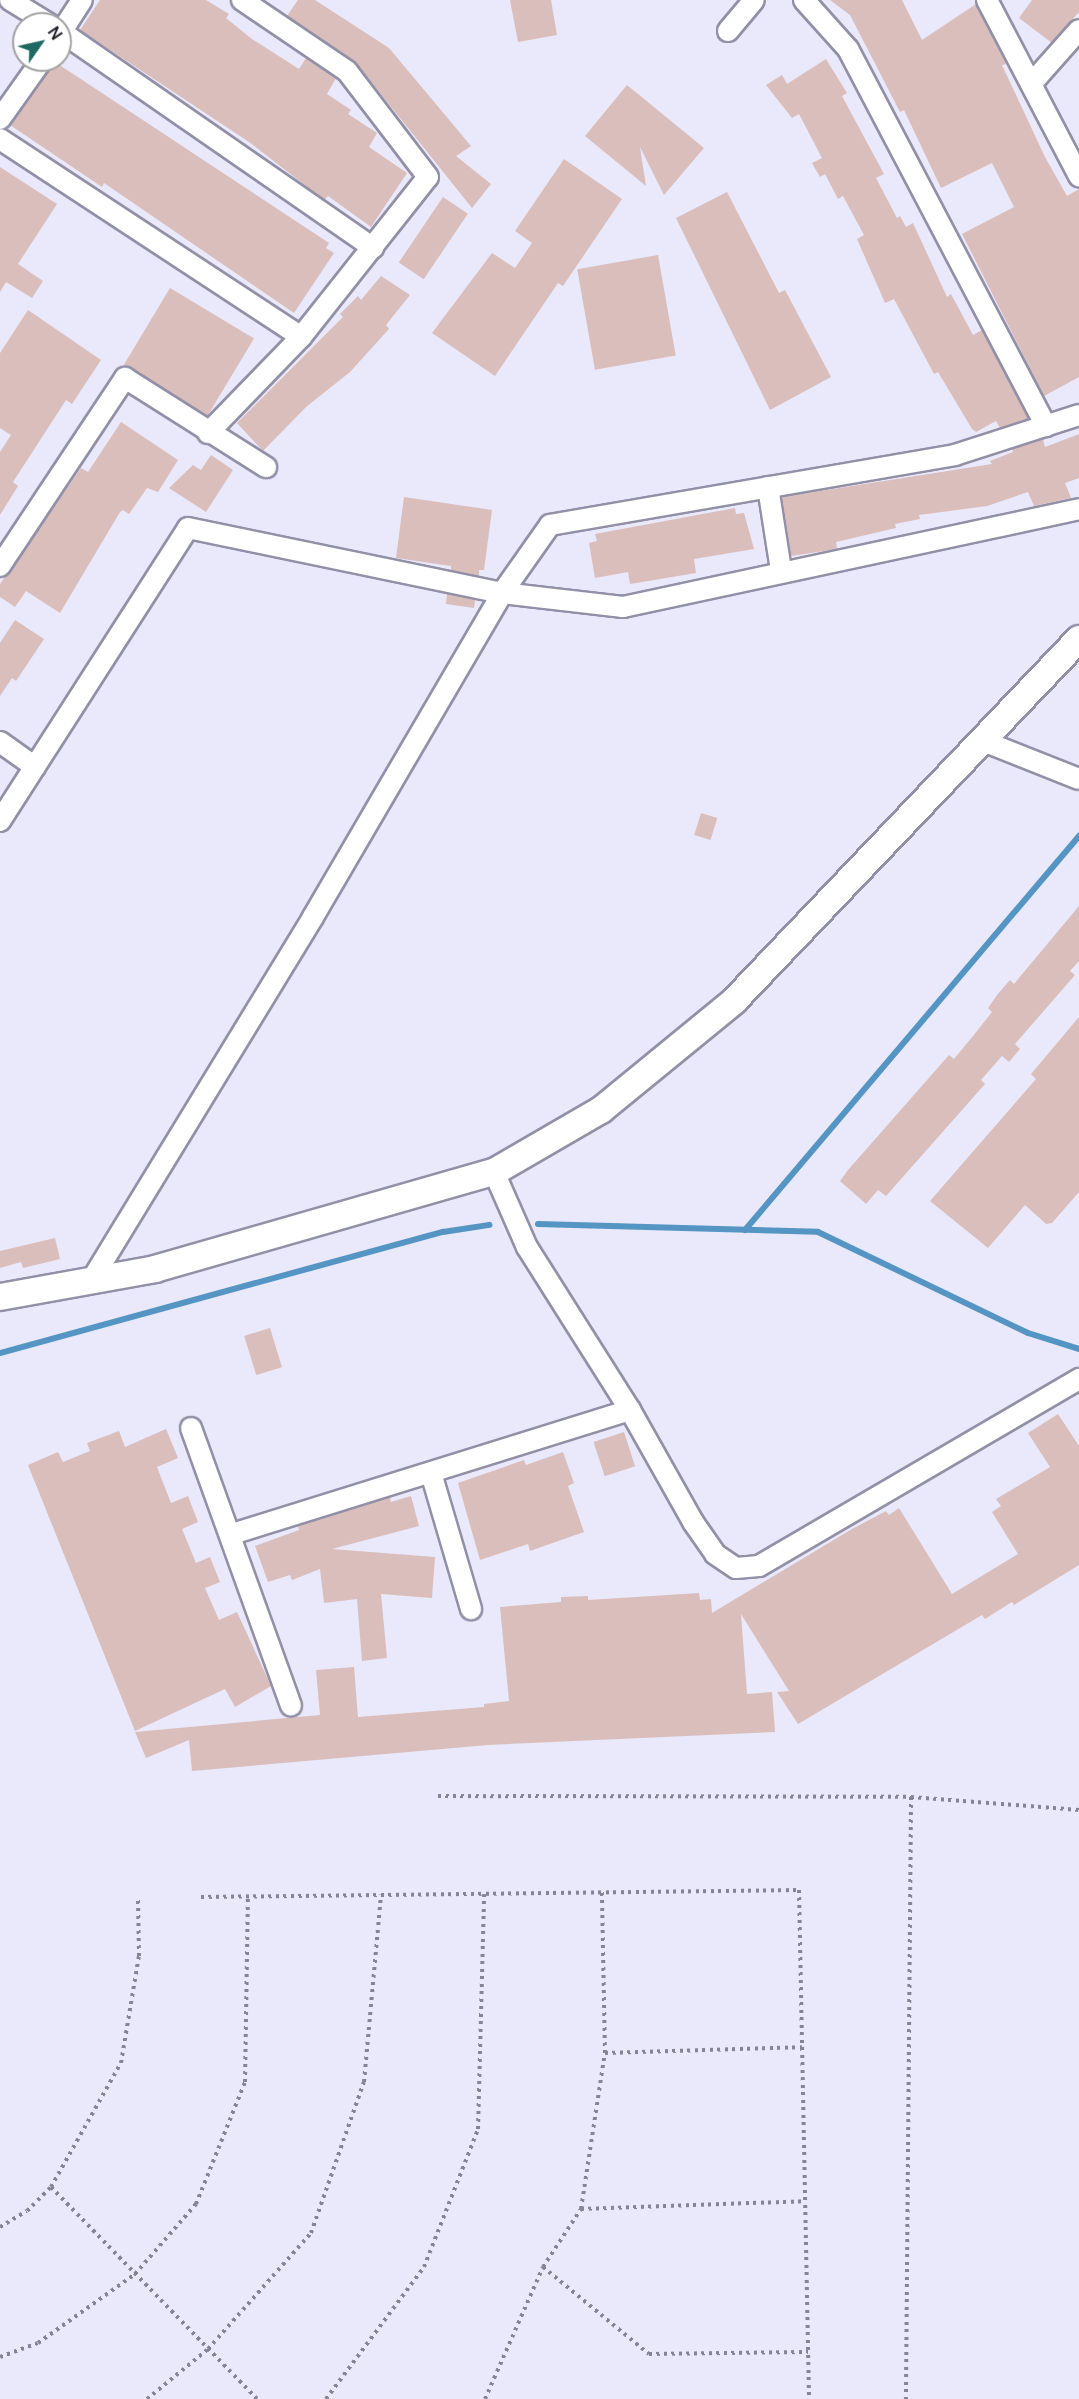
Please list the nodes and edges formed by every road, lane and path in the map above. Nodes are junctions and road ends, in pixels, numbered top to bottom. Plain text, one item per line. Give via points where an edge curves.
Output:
1 (10, 0) edge
2 (82, 0) edge
3 (242, 0) edge
4 (754, 0) edge
5 (804, 0) edge
6 (987, 0) edge
7 (29, 12) edge
8 (72, 12) edge
9 (1079, 30) edge
10 (728, 31) dead end
11 (72, 40) edge
12 (33, 72) edge
13 (1030, 84) junction
14 (0, 119) edge
15 (0, 139) edge
16 (1079, 176) edge
17 (373, 248) junction
18 (301, 337) junction
19 (1079, 415) edge
20 (1046, 426) junction
21 (208, 433) junction
22 (266, 467) dead end
23 (768, 487) junction
24 (1079, 509) edge
25 (0, 566) edge
26 (781, 570) junction
27 (502, 592) junction
28 (1079, 639) edge
29 (983, 741) junction
30 (0, 742) edge
31 (35, 767) junction
32 (1079, 779) edge
33 (0, 821) edge
34 (494, 1172) junction
35 (91, 1281) junction
36 (0, 1297) edge
37 (1079, 1380) edge
38 (630, 1410) junction
39 (190, 1428) dead end
40 (431, 1473) junction
41 (232, 1534) junction
42 (471, 1609) dead end
43 (291, 1706) dead end
44 (438, 1796) dead end
45 (911, 1797) junction
46 (1079, 1810) edge
47 (602, 1892) junction
48 (484, 1894) junction
49 (381, 1895) junction
50 (248, 1896) junction
51 (201, 1897) dead end
52 (138, 1900) dead end
53 (802, 2047) junction
54 (605, 2053) junction
55 (51, 2187) junction
56 (805, 2201) junction
57 (581, 2209) junction
58 (0, 2228) edge
59 (543, 2267) junction
60 (135, 2274) junction
61 (208, 2349) junction
62 (808, 2352) junction
63 (0, 2356) edge
64 (147, 2399) edge
65 (257, 2399) edge
66 (326, 2399) edge
67 (485, 2399) edge
68 (809, 2399) edge
69 (906, 2399) edge

1 - 7 street
2 - 8 street
3 - 17 street via 347,71 428,177
4 - 10 street
5 - 20 street via 848,49
6 - 13 street
9 - 13 street
11 - 17 street
12 - 14 street
13 - 16 street
15 - 18 street
17 - 18 street
18 - 21 street
19 - 20 street
20 - 23 street via 955,455
21 - 22 street
21 - 25 street via 126,378
23 - 26 street
23 - 27 street via 550,525
24 - 26 street
26 - 27 street via 623,607
27 - 31 street via 188,528
27 - 35 street via 319,906
28 - 29 street
29 - 32 street
29 - 34 street via 734,1001 601,1110
30 - 31 street
31 - 33 street
34 - 35 street via 155,1269
34 - 38 street via 527,1247
35 - 36 street
37 - 38 street via 759,1566 736,1569 715,1554 693,1522
38 - 40 street
39 - 41 street
40 - 41 street
40 - 42 street
41 - 43 street
44 - 45 path
45 - 46 path
45 - 69 path
47 - 48 path
47 - 53 path via 799,1890
47 - 54 path
48 - 49 path
48 - 66 path via 478,2129 424,2267
49 - 50 path
49 - 61 path via 364,2082 310,2233
50 - 51 path
50 - 60 path via 245,2082 196,2204
52 - 55 path via 139,1956 121,2063
53 - 54 path
53 - 56 path
54 - 57 path
55 - 58 path via 27,2211
55 - 60 path
56 - 57 path
56 - 62 path
57 - 59 path
59 - 62 path via 649,2354
59 - 67 path
60 - 61 path
60 - 63 path via 38,2343
61 - 64 path
61 - 65 path
62 - 68 path

